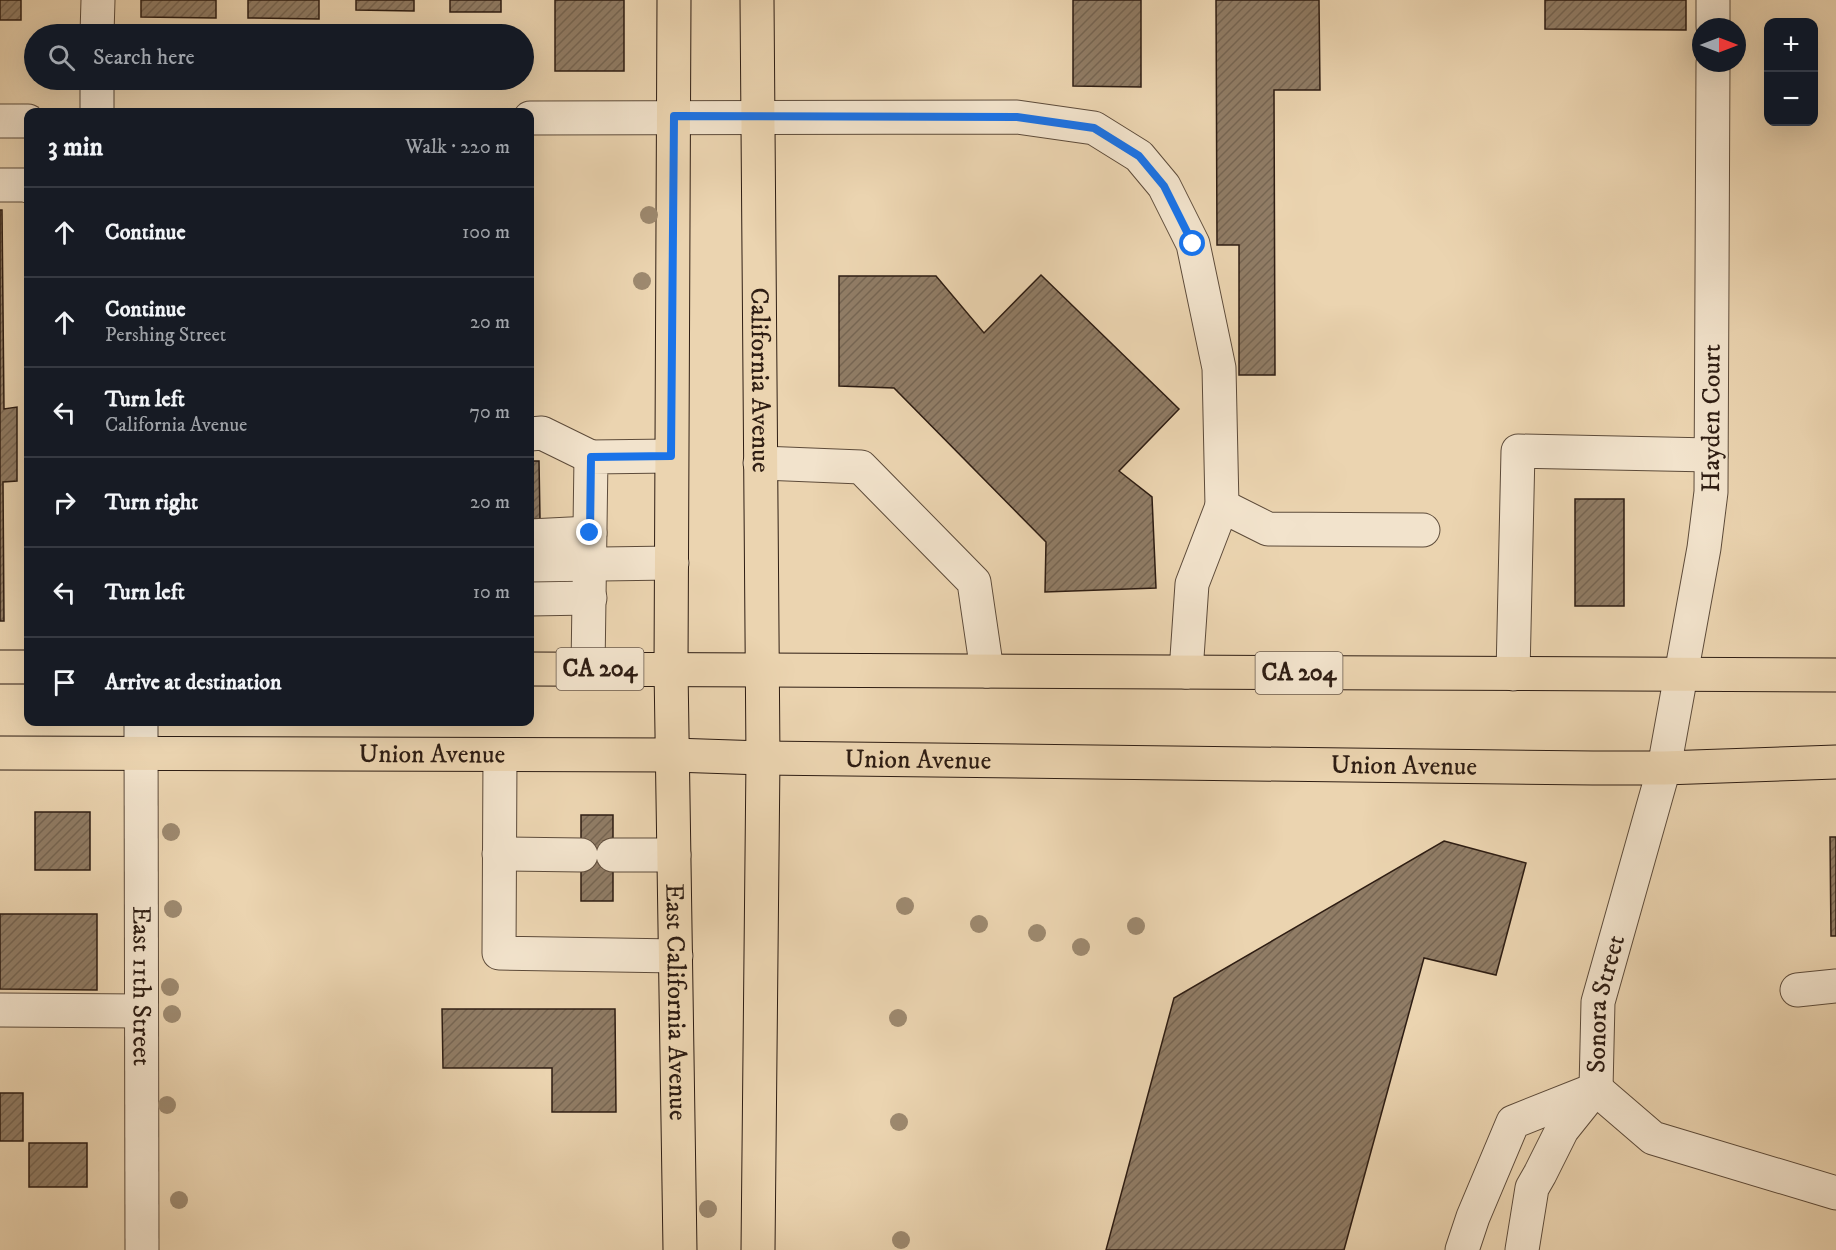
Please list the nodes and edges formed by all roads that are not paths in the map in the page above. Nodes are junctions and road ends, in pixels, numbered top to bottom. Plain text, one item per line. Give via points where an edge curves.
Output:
1 (98, 0) edge
2 (674, 0) edge
3 (757, 0) edge
4 (1713, 0) edge
5 (1713, 18) edge
6 (98, 24) edge
7 (1713, 72) edge
8 (97, 90) edge
9 (97, 108) edge
10 (674, 116) junction
11 (534, 117) edge
12 (757, 117) junction
13 (0, 121) edge
14 (24, 121) edge
15 (24, 184) edge
16 (0, 185) edge
17 (534, 434) edge
18 (1711, 455) junction
19 (671, 456) junction
20 (591, 457) junction
21 (760, 464) junction
22 (1222, 506) junction
23 (1422, 530) dead end
24 (534, 537) edge
25 (590, 548) junction
26 (672, 563) junction
27 (534, 564) edge
28 (590, 598) junction
29 (534, 599) edge
30 (0, 667) edge
31 (24, 667) edge
32 (534, 669) edge
33 (588, 669) junction
34 (671, 669) junction
35 (762, 670) junction
36 (987, 671) junction
37 (1186, 672) junction
38 (1513, 674) junction
39 (1681, 675) junction
40 (1836, 675) edge
41 (141, 726) edge
42 (0, 753) edge
43 (141, 754) junction
44 (500, 755) junction
45 (673, 755) junction
46 (763, 758) junction
47 (1836, 762) edge
48 (1664, 768) junction
49 (500, 854) junction
50 (621, 854) dead end
51 (581, 855) dead end
52 (674, 855) junction
53 (676, 956) junction
54 (1836, 986) edge
55 (1797, 990) dead end
56 (0, 1010) edge
57 (141, 1011) junction
58 (1596, 1089) junction
59 (1836, 1193) edge
60 (142, 1250) edge
61 (681, 1250) edge
62 (758, 1250) edge
63 (1462, 1250) edge
64 (1522, 1250) edge

1 - 6 street
2 - 10 main road
3 - 12 main road, California Avenue
4 - 5 street
7 - 18 street, Hayden Court
8 - 9 street
10 - 11 street
10 - 12 street
10 - 19 main road
12 - 21 main road, California Avenue
12 - 22 street via 1017,117 1094,128 1139,156 1164,186 1193,244 1219,368
13 - 14 street
15 - 16 street
17 - 20 street
18 - 38 street via 1518,452
18 - 39 street, Hayden Court via 1704,548
19 - 20 street
19 - 26 main road
20 - 25 street
21 - 35 main road, California Avenue
21 - 36 street via 861,467 974,582
22 - 23 street via 1268,529
22 - 37 street via 1192,584
24 - 25 street
25 - 26 street
25 - 27 street
25 - 28 street
26 - 34 main road
28 - 29 street
28 - 33 street
30 - 31 main road
32 - 33 main road, CA 204
33 - 34 main road, CA 204
34 - 35 main road, CA 204
34 - 45 main road
35 - 36 main road, CA 204
35 - 46 main road, California Avenue
36 - 37 main road, CA 204
37 - 38 main road, CA 204
38 - 39 main road, CA 204
39 - 40 main road, CA 204
39 - 48 street, Hayden Court
41 - 43 street, East 11th Street
42 - 43 main road, Union Avenue
43 - 44 main road, Union Avenue
43 - 57 street, East 11th Street
44 - 45 main road, Union Avenue
44 - 49 street
45 - 46 main road, Union Avenue
45 - 52 main road, East California Avenue
46 - 48 main road, Union Avenue
46 - 62 main road
47 - 48 main road, Union Avenue
48 - 58 street, Sonora Street via 1598,1002
49 - 51 street
49 - 53 street via 499,953
50 - 52 street
52 - 53 main road, East California Avenue
53 - 61 main road, East California Avenue
54 - 55 street
56 - 57 street
57 - 60 street, East 11th Street
58 - 59 street, Sonora Street via 1653,1138
58 - 63 street via 1513,1122
58 - 64 street via 1562,1130 1532,1188

